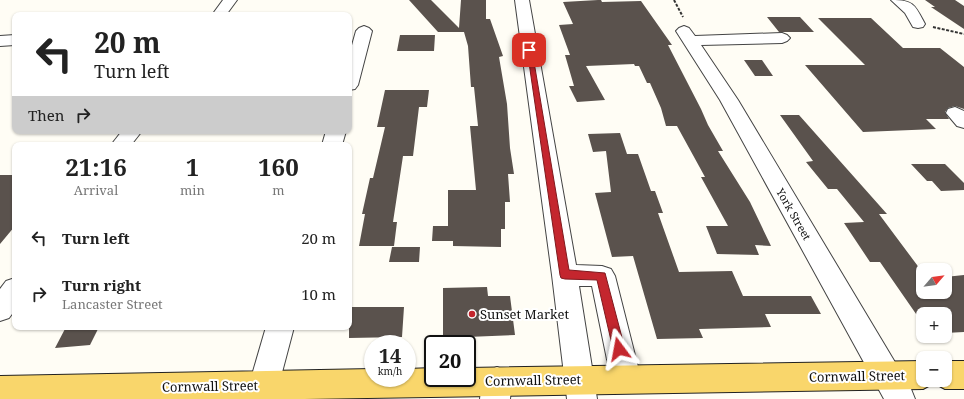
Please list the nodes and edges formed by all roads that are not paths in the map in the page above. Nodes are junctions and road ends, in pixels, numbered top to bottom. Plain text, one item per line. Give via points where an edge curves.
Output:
1 (230, 0) edge
2 (522, 0) edge
3 (898, 0) edge
4 (221, 12) edge
5 (918, 24) dead end
6 (364, 31) dead end
7 (782, 38) dead end
8 (12, 40) edge
9 (0, 41) edge
10 (352, 74) edge
11 (130, 134) edge
12 (123, 142) edge
13 (565, 275) junction
14 (12, 294) edge
15 (0, 310) edge
16 (279, 330) edge
17 (952, 375) edge
18 (964, 375) edge
19 (916, 378) edge
20 (626, 379) junction
21 (893, 388) edge
22 (580, 389) edge
23 (0, 390) edge
24 (496, 390) edge
25 (262, 392) edge

1 - 4 street
2 - 13 street
3 - 5 street via 911,11
6 - 10 street
7 - 21 street, York Street via 687,36 729,100
8 - 9 street
11 - 12 street
13 - 20 street via 602,276
13 - 22 street
14 - 15 street
16 - 25 street
17 - 18 main road
19 - 21 main road, Cornwall Street
20 - 21 main road, Cornwall Street
20 - 22 main road, Cornwall Street
22 - 24 main road, Cornwall Street
23 - 25 main road, Cornwall Street
24 - 25 main road, Cornwall Street

